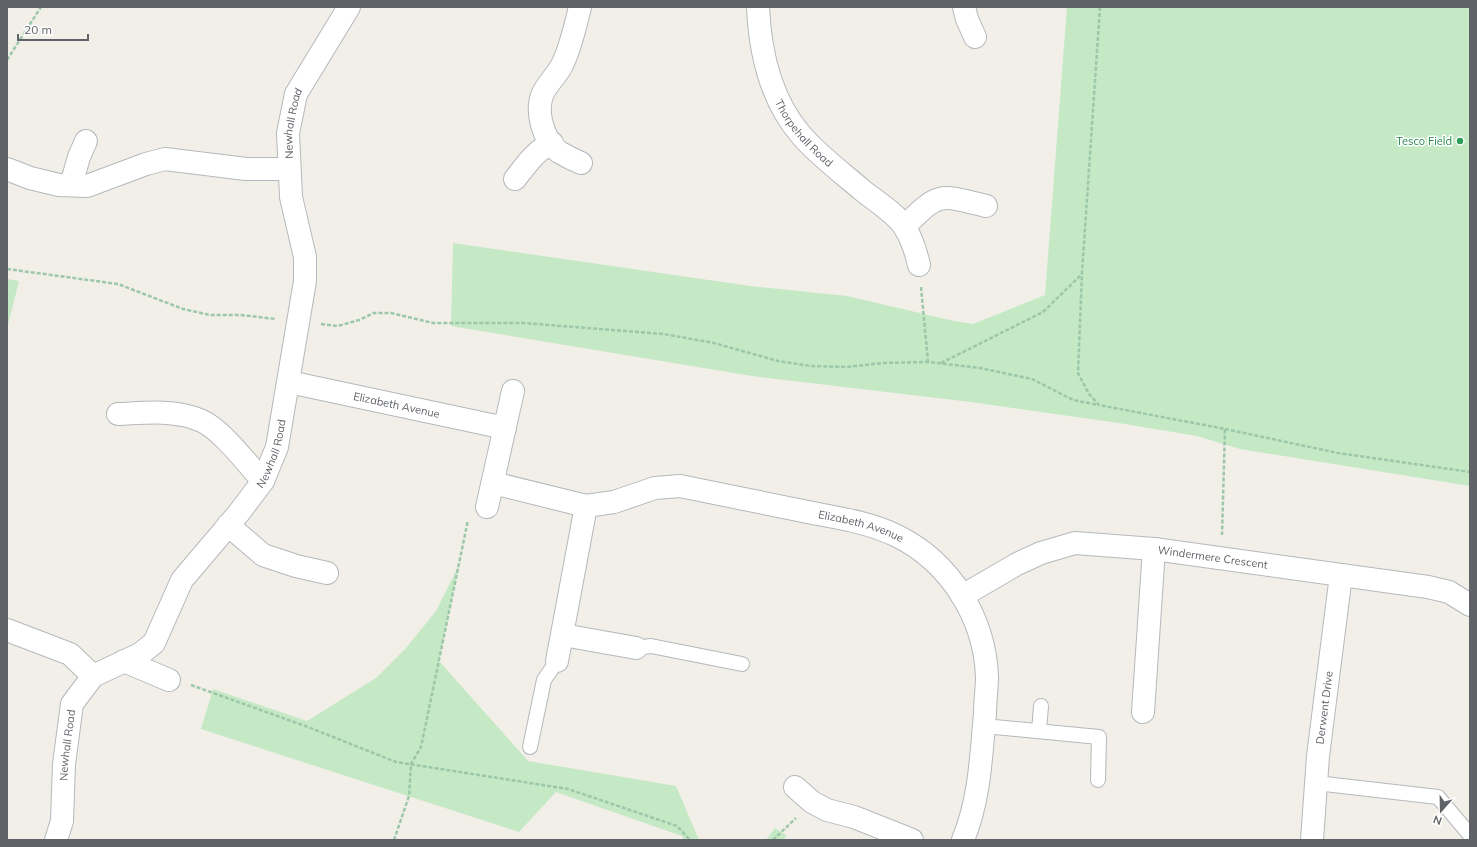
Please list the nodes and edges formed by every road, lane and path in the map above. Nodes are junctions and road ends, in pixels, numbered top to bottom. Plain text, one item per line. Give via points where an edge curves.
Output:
1 (41, 7) edge
2 (349, 7) edge
3 (580, 7) edge
4 (758, 7) edge
5 (964, 7) edge
6 (1100, 7) edge
7 (975, 37) dead end
8 (7, 60) edge
9 (86, 140) dead end
10 (552, 143) junction
11 (581, 163) dead end
12 (288, 168) junction
13 (7, 169) edge
14 (515, 179) dead end
15 (71, 186) junction
16 (986, 206) dead end
17 (905, 226) junction
18 (919, 265) joint
19 (7, 269) edge
20 (1082, 274) junction
21 (298, 321) junction
22 (928, 362) junction
23 (940, 363) junction
24 (288, 382) junction
25 (513, 391) dead end
26 (1099, 405) junction
27 (118, 414) dead end
28 (505, 428) junction
29 (1225, 429) junction
30 (1470, 472) edge
31 (262, 482) junction
32 (493, 483) junction
33 (586, 506) junction
34 (487, 507) joint
35 (228, 526) junction
36 (1154, 549) junction
37 (1221, 559) junction
38 (328, 572) dead end
39 (1341, 575) junction
40 (962, 596) junction
41 (1470, 605) edge
42 (7, 630) edge
43 (563, 634) junction
44 (636, 648) joint
45 (557, 660) joint
46 (124, 661) junction
47 (742, 664) dead end
48 (93, 676) junction
49 (169, 680) joint
50 (1041, 706) dead end
51 (1143, 712) dead end
52 (984, 726) junction
53 (1039, 731) junction
54 (530, 746) dead end
55 (411, 764) junction
56 (1098, 780) dead end
57 (1316, 784) junction
58 (795, 787) dead end
59 (812, 802) junction
60 (1470, 835) edge
61 (56, 840) edge
62 (394, 840) edge
63 (690, 840) edge
64 (774, 840) edge
65 (912, 840) edge
66 (963, 840) edge
67 (1312, 840) edge

1 - 8 path
2 - 12 street, Newhall Road via 296,94 288,133
3 - 10 street via 568,53 542,95 539,110 541,122
4 - 17 street, Thorpehall Road via 763,55 769,79 782,107 800,134
5 - 7 street via 966,19
6 - 20 path
9 - 15 street
10 - 11 street via 559,151
10 - 14 street via 532,158
12 - 15 street via 220,167 186,160 165,159 87,186
12 - 21 street, Newhall Road via 291,197 305,257 305,281
13 - 15 street via 30,178
16 - 17 street via 945,197 936,199 926,205
17 - 18 street, Thorpehall Road
18 - 22 path
19 - 21 path via 118,284 183,309 210,315 241,315
20 - 23 path via 1043,312
20 - 26 path via 1078,373 1089,394
21 - 22 path via 338,326 374,313 391,313 434,323 523,323 664,334 810,366 846,367
21 - 24 street, Newhall Road
22 - 23 path
23 - 26 path via 1032,378 1073,400
24 - 28 street, Elizabeth Avenue
24 - 31 street, Newhall Road via 277,447
25 - 28 street
26 - 29 path
27 - 31 street via 168,412 203,421 219,433
28 - 32 street
29 - 30 path via 1338,453
29 - 37 path
31 - 35 street, Newhall Road
32 - 33 street, Elizabeth Avenue
32 - 34 street
33 - 40 street, Elizabeth Avenue via 614,502 655,488 680,486 861,523 897,536 922,552 947,573
33 - 43 street
34 - 55 path via 468,517 421,747
35 - 38 street via 263,555 296,566
35 - 46 street, Newhall Road via 182,580 154,643 140,654
36 - 37 street, Windermere Crescent
36 - 40 street, Windermere Crescent via 1074,543 1041,553 1017,564
36 - 51 street
37 - 39 street, Windermere Crescent
39 - 41 street, Windermere Crescent via 1428,587 1449,592
39 - 57 street, Derwent Drive
40 - 52 street, Elizabeth Avenue via 972,613 984,648 987,677
42 - 48 street via 70,654
43 - 44 street
43 - 45 street
44 - 47 lane via 651,646
45 - 54 lane via 544,680
46 - 48 street, Newhall Road
46 - 49 street
48 - 61 street, Newhall Road via 72,704 64,764 62,822
49 - 55 path via 184,682 396,762
50 - 53 lane
52 - 53 lane
52 - 66 street, Elizabeth Avenue via 980,784
53 - 56 lane via 1099,737
55 - 62 path via 409,796
55 - 63 path via 568,789 677,826
57 - 60 lane via 1438,796
57 - 67 street, Derwent Drive
58 - 59 street
59 - 64 path
59 - 65 street via 827,810 854,817

